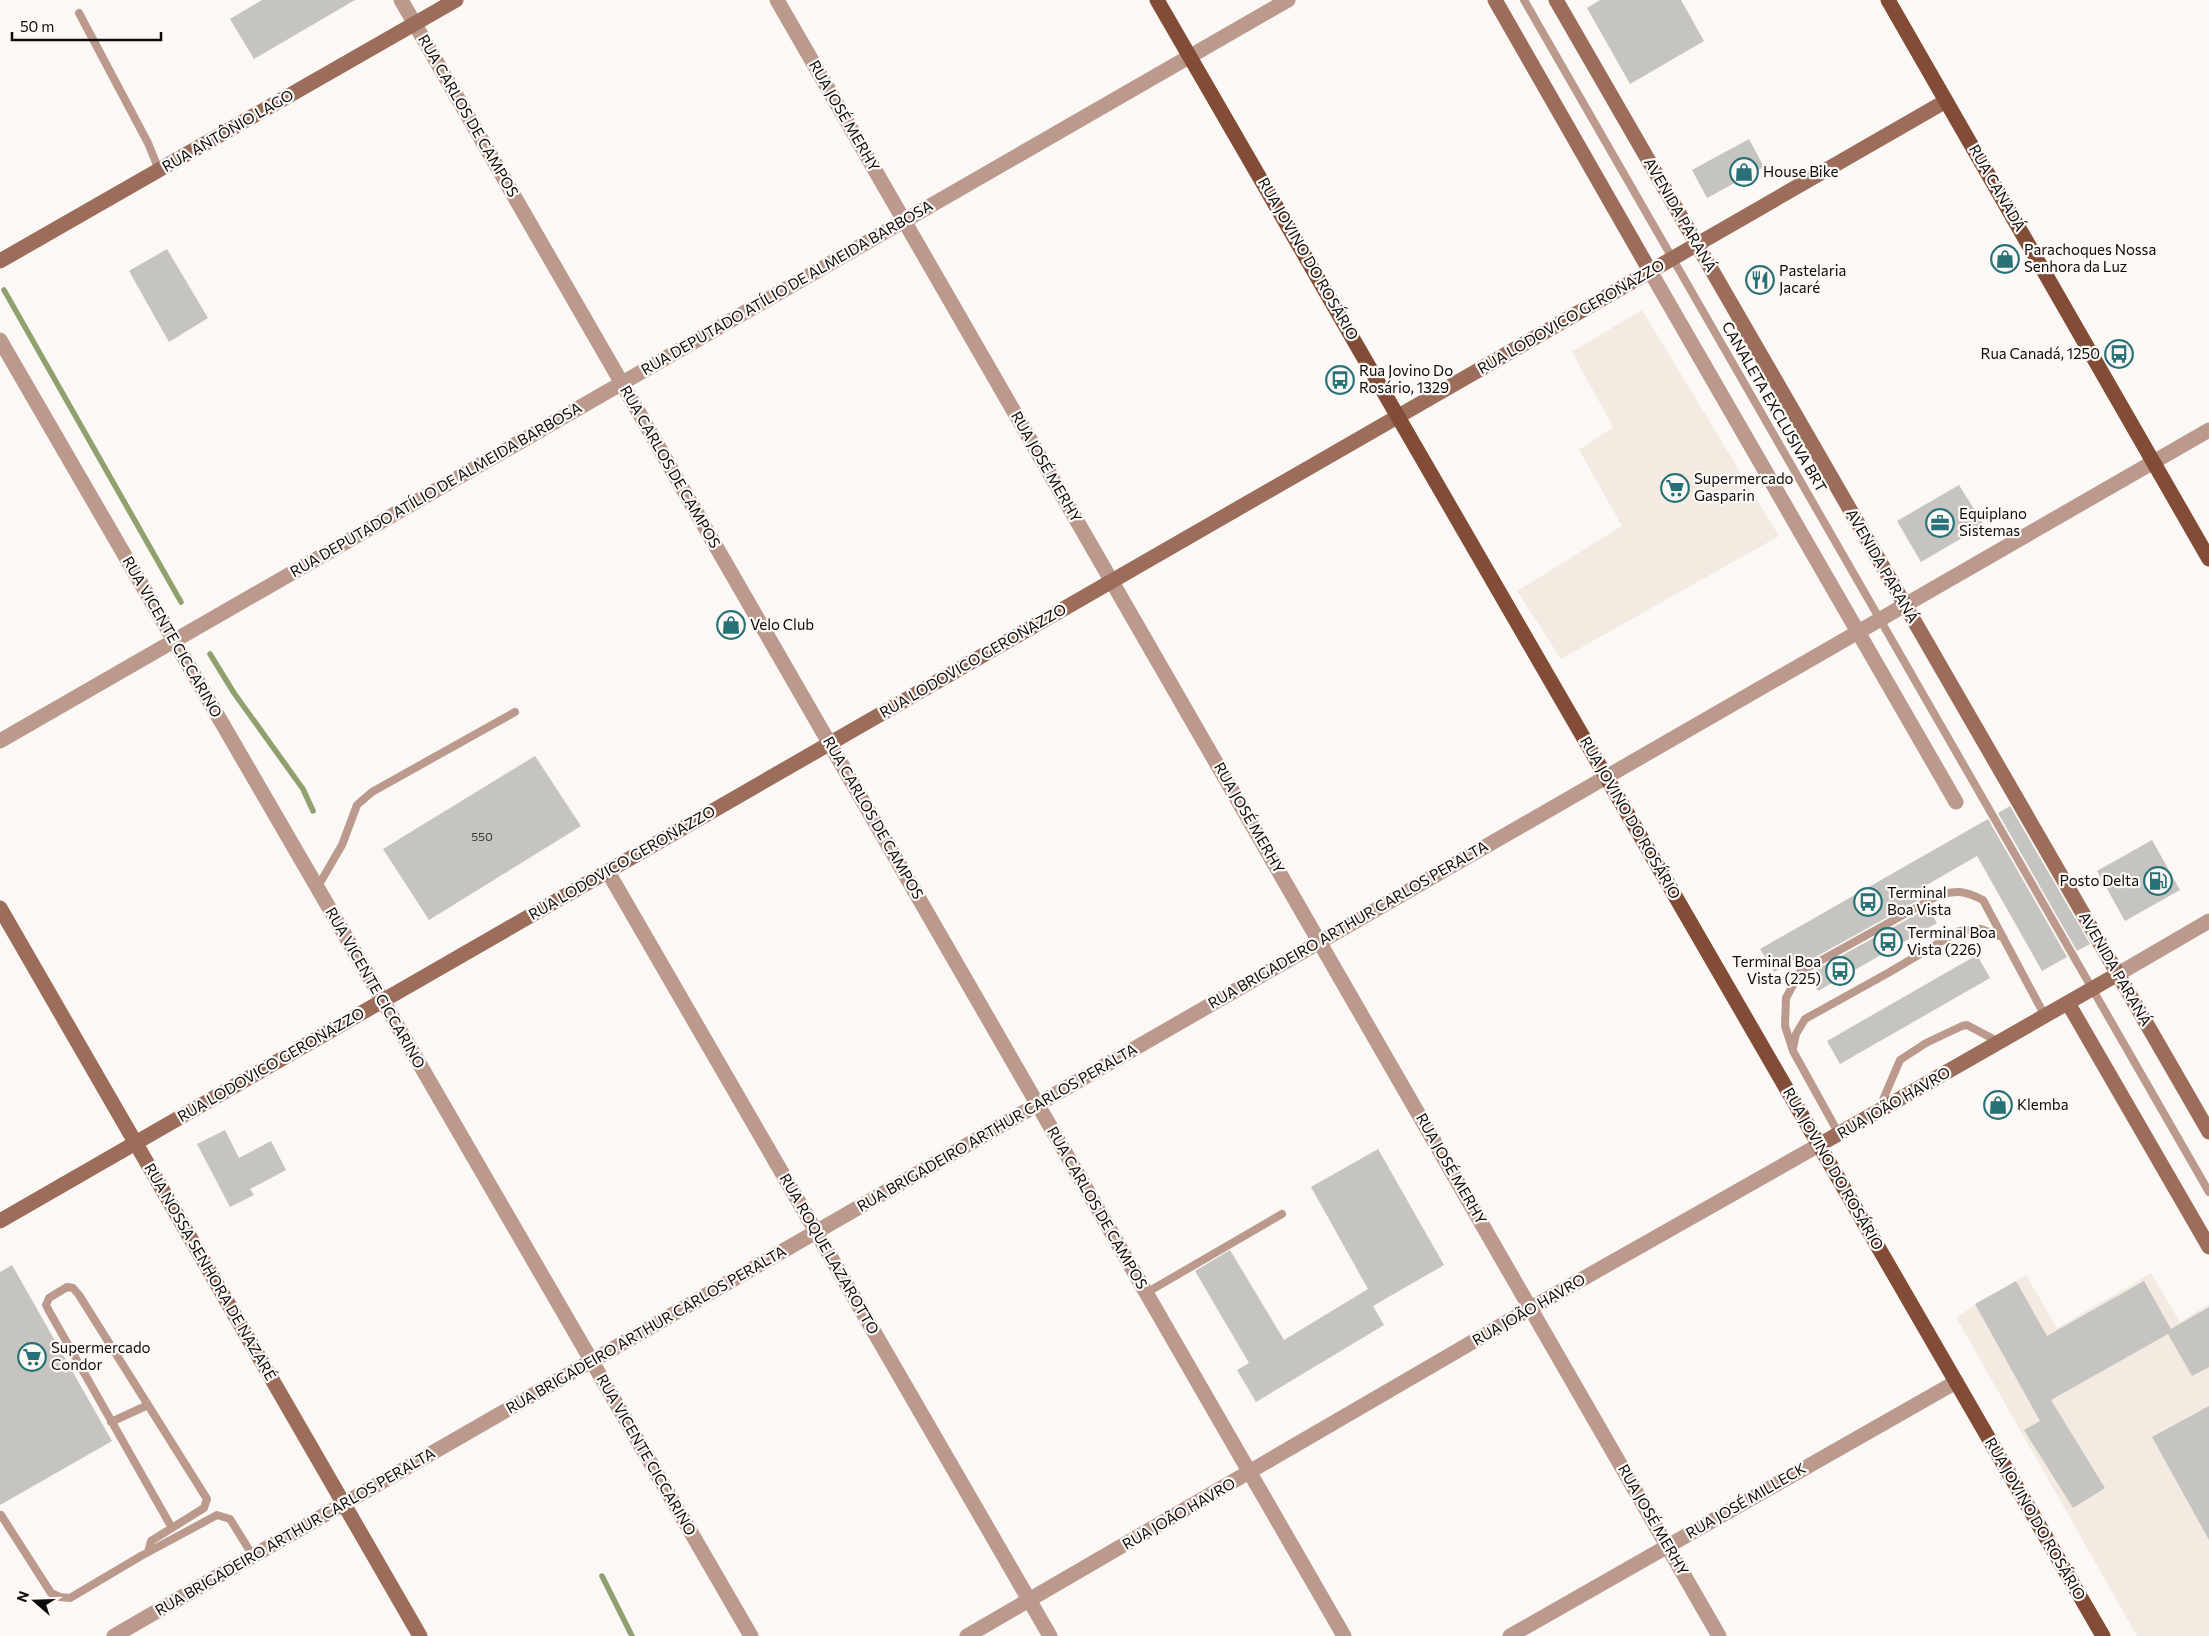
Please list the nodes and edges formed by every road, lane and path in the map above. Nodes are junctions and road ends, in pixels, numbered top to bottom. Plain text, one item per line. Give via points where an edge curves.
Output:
1 (401, 0) edge
2 (456, 0) edge
3 (778, 0) edge
4 (1158, 0) edge
5 (1288, 0) edge
6 (1495, 0) edge
7 (1524, 0) edge
8 (1556, 0) edge
9 (1888, 0) edge
10 (78, 13) dead end
11 (414, 24) junction
12 (1190, 56) junction
13 (1946, 101) junction
14 (159, 170) junction
15 (904, 221) junction
16 (1697, 244) junction
17 (1672, 258) junction
18 (0, 261) edge
19 (1650, 271) junction
20 (0, 340) edge
21 (622, 383) junction
22 (1398, 416) junction
23 (2209, 430) edge
24 (2153, 462) junction
25 (2209, 559) edge
26 (1112, 581) junction
27 (1905, 605) junction
28 (1880, 619) junction
29 (1858, 632) junction
30 (174, 641) junction
31 (515, 712) dead end
32 (0, 741) edge
33 (830, 744) junction
34 (1606, 777) junction
35 (1956, 802) dead end
36 (608, 872) junction
37 (318, 888) junction
38 (0, 908) edge
39 (2209, 921) edge
40 (2002, 937) junction
41 (1320, 942) junction
42 (2118, 974) junction
43 (2093, 988) junction
44 (383, 1001) junction
45 (2068, 1002) junction
46 (2045, 1016) junction
47 (1999, 1042) junction
48 (1793, 1051) junction
49 (1038, 1104) junction
50 (1878, 1111) junction
51 (2209, 1132) edge
52 (1839, 1134) junction
53 (136, 1143) junction
54 (1819, 1145) junction
55 (2209, 1192) edge
56 (1282, 1214) dead end
57 (0, 1221) edge
58 (816, 1232) junction
59 (2209, 1247) edge
60 (1146, 1292) junction
61 (1531, 1308) junction
62 (591, 1361) junction
63 (1956, 1382) junction
64 (148, 1405) junction
65 (111, 1422) junction
66 (1250, 1473) junction
67 (344, 1504) junction
68 (1, 1514) edge
69 (172, 1528) junction
70 (1668, 1546) junction
71 (148, 1552) junction
72 (253, 1556) junction
73 (1029, 1600) junction
74 (114, 1636) edge
75 (420, 1636) edge
76 (751, 1636) edge
77 (967, 1636) edge
78 (1050, 1636) edge
79 (1344, 1636) edge
80 (1510, 1636) edge
81 (1719, 1636) edge
82 (2103, 1636) edge

1 - 11 street, RUA CARLOS DE CAMPOS
2 - 11 street, RUA ANTÔNIO LAGO
3 - 15 street, RUA JOSÉ MERHY
4 - 12 main road, RUA JOVINO DO ROSÁRIO
5 - 12 street, RUA DEPUTADO ATÍLIO DE ALMEIDA BARBOSA
6 - 19 street
7 - 17 lane, CANALETA EXCLUSIVA BRT
8 - 16 street, AVENIDA PARANÁ
9 - 13 main road, RUA CANADÁ
10 - 14 lane via 148,143
11 - 14 street, RUA ANTÔNIO LAGO
11 - 21 street, RUA CARLOS DE CAMPOS
12 - 15 street, RUA DEPUTADO ATÍLIO DE ALMEIDA BARBOSA
12 - 22 main road, RUA JOVINO DO ROSÁRIO
13 - 16 street, RUA LODOVICO GERONAZZO
13 - 24 main road, RUA CANADÁ
14 - 18 street, RUA ANTÔNIO LAGO
15 - 21 street, RUA DEPUTADO ATÍLIO DE ALMEIDA BARBOSA
15 - 26 street, RUA JOSÉ MERHY
16 - 17 street, RUA LODOVICO GERONAZZO
16 - 27 street, AVENIDA PARANÁ
17 - 19 street, RUA LODOVICO GERONAZZO
17 - 28 lane, CANALETA EXCLUSIVA BRT
19 - 22 street, RUA LODOVICO GERONAZZO
19 - 29 street
20 - 30 street, RUA VICENTE CICCARINO
21 - 30 street, RUA DEPUTADO ATÍLIO DE ALMEIDA BARBOSA
21 - 33 street, RUA CARLOS DE CAMPOS
22 - 26 street, RUA LODOVICO GERONAZZO
22 - 34 main road, RUA JOVINO DO ROSÁRIO
23 - 24 street, RUA BRIGADEIRO ARTHUR CARLOS PERALTA
24 - 25 main road, RUA CANADÁ
24 - 27 street, RUA BRIGADEIRO ARTHUR CARLOS PERALTA
26 - 33 street, RUA LODOVICO GERONAZZO
26 - 41 street, RUA JOSÉ MERHY
27 - 28 street, RUA BRIGADEIRO ARTHUR CARLOS PERALTA
27 - 42 street, AVENIDA PARANÁ
28 - 29 street, RUA BRIGADEIRO ARTHUR CARLOS PERALTA
28 - 43 lane, CANALETA EXCLUSIVA BRT
29 - 34 street, RUA BRIGADEIRO ARTHUR CARLOS PERALTA
29 - 35 street
30 - 32 street, RUA DEPUTADO ATÍLIO DE ALMEIDA BARBOSA
30 - 37 street, RUA VICENTE CICCARINO
31 - 37 lane via 372,792 357,805 342,845
33 - 36 street, RUA LODOVICO GERONAZZO
33 - 49 street, RUA CARLOS DE CAMPOS
34 - 41 street, RUA BRIGADEIRO ARTHUR CARLOS PERALTA
34 - 54 main road, RUA JOVINO DO ROSÁRIO
36 - 44 street, RUA LODOVICO GERONAZZO
36 - 58 street, RUA ROQUE LAZAROTTO
37 - 44 street, RUA VICENTE CICCARINO
38 - 53 street, RUA NOSSA SENHORA DE NAZARÉ
39 - 42 street
40 - 46 lane
40 - 48 lane via 1981,929 1959,931 1805,1019 1796,1034
40 - 48 lane via 1983,900 1955,891 1939,895 1866,934 1800,972 1786,998 1785,1026
41 - 49 street, RUA BRIGADEIRO ARTHUR CARLOS PERALTA
41 - 61 street, RUA JOSÉ MERHY
42 - 43 street, RUA JOÃO HAVRO
42 - 51 street, AVENIDA PARANÁ
43 - 45 street, RUA JOÃO HAVRO
43 - 55 lane
44 - 53 street, RUA LODOVICO GERONAZZO
44 - 62 street, RUA VICENTE CICCARINO
45 - 46 street, RUA JOÃO HAVRO
45 - 59 street
46 - 47 street, RUA JOÃO HAVRO
47 - 50 street, RUA JOÃO HAVRO
47 - 50 lane via 1967,1025 1926,1043 1900,1060
48 - 52 lane
49 - 58 street, RUA BRIGADEIRO ARTHUR CARLOS PERALTA
49 - 60 street, RUA CARLOS DE CAMPOS
50 - 52 street, RUA JOÃO HAVRO
52 - 54 street, RUA JOÃO HAVRO
53 - 57 street, RUA LODOVICO GERONAZZO
53 - 67 street, RUA NOSSA SENHORA DE NAZARÉ
54 - 61 street, RUA JOÃO HAVRO
54 - 63 main road, RUA JOVINO DO ROSÁRIO
56 - 60 lane
58 - 62 street, RUA BRIGADEIRO ARTHUR CARLOS PERALTA
58 - 73 street, RUA ROQUE LAZAROTTO
60 - 66 street, RUA CARLOS DE CAMPOS
61 - 66 street, RUA JOÃO HAVRO
61 - 70 street, RUA JOSÉ MERHY
62 - 67 street, RUA BRIGADEIRO ARTHUR CARLOS PERALTA
62 - 76 street, RUA VICENTE CICCARINO
63 - 70 street, RUA JOSÉ MILLECK
63 - 82 main road, RUA JOVINO DO ROSÁRIO
64 - 65 lane
64 - 65 lane via 79,1295 67,1287 48,1298 46,1305
64 - 69 lane via 207,1499 204,1508
65 - 69 lane
66 - 73 street, RUA JOÃO HAVRO
66 - 79 street, RUA CARLOS DE CAMPOS
67 - 72 street, RUA BRIGADEIRO ARTHUR CARLOS PERALTA
67 - 75 street, RUA NOSSA SENHORA DE NAZARÉ
68 - 71 lane via 51,1593 60,1597 70,1598
69 - 71 lane via 151,1541
70 - 80 street, RUA JOSÉ MILLECK
70 - 81 street, RUA JOSÉ MERHY
71 - 72 lane via 217,1515 230,1519
72 - 74 street, RUA BRIGADEIRO ARTHUR CARLOS PERALTA
73 - 77 street, RUA JOÃO HAVRO
73 - 78 street, RUA ROQUE LAZAROTTO

